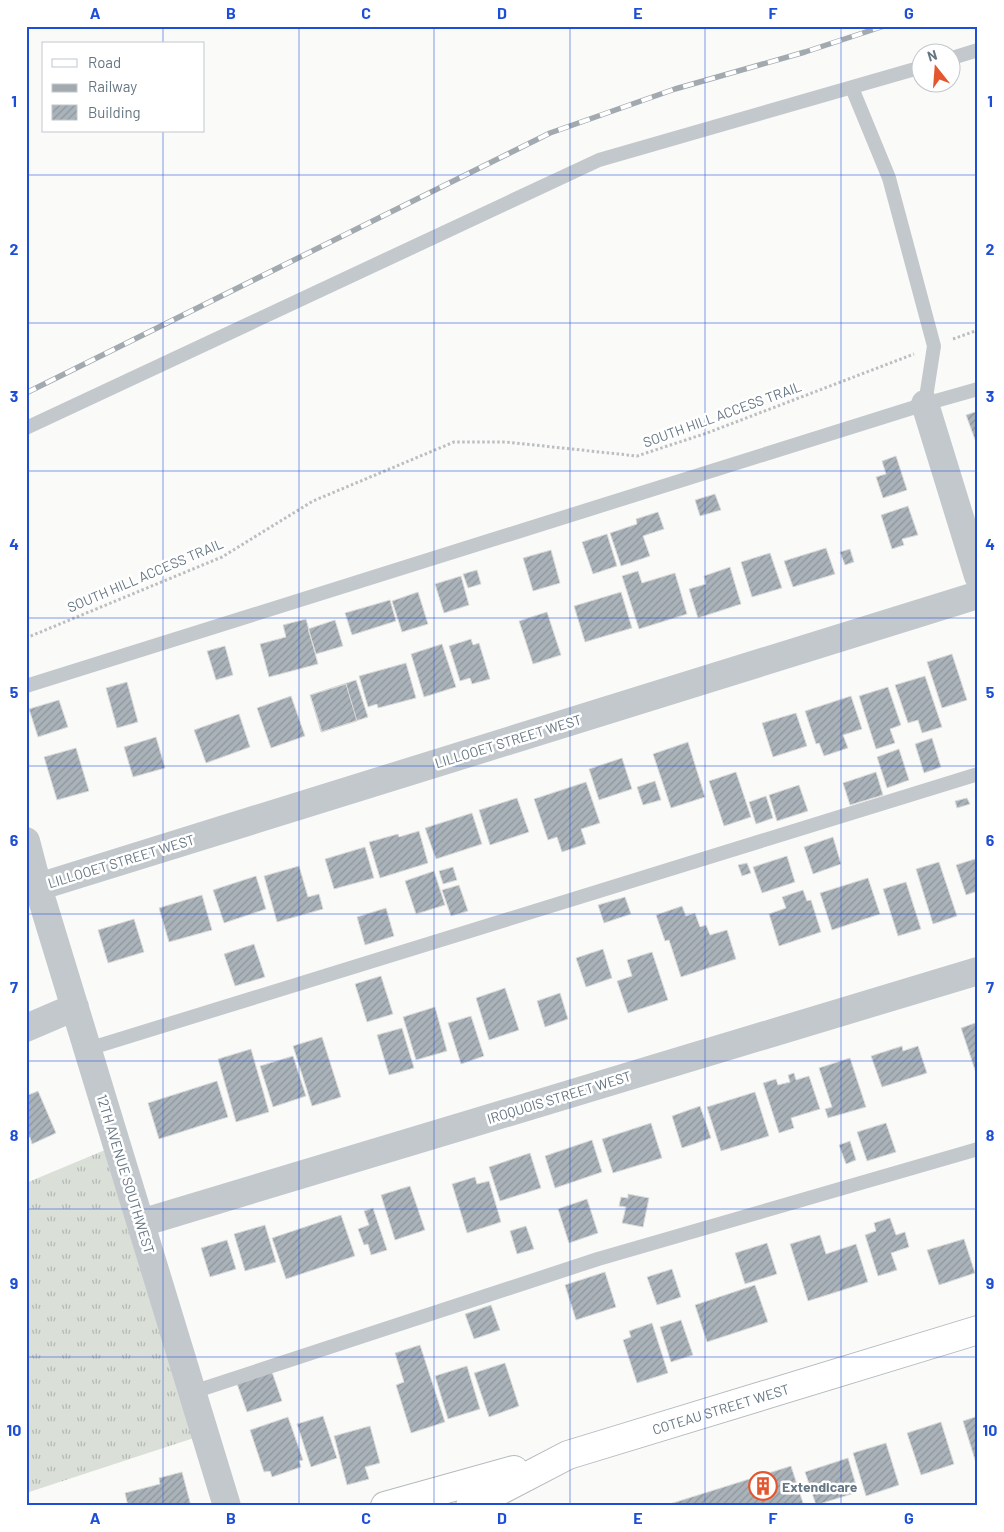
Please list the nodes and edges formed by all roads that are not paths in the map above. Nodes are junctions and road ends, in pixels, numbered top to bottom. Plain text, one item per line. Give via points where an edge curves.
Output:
1 (978, 50) edge
2 (962, 55) edge
3 (912, 70) edge
4 (852, 88) junction
5 (978, 390) edge
6 (925, 404) junction
7 (26, 428) edge
8 (978, 576) edge
9 (978, 596) edge
10 (26, 686) edge
11 (978, 774) edge
12 (26, 841) edge
13 (32, 885) edge
14 (978, 970) edge
15 (75, 1007) junction
16 (26, 1028) edge
17 (88, 1049) junction
18 (978, 1149) edge
19 (141, 1223) junction
20 (978, 1330) edge
21 (193, 1392) junction
22 (568, 1455) junction
23 (227, 1506) edge
24 (385, 1506) edge
25 (470, 1506) edge

1 - 2 lane
3 - 4 lane
4 - 6 lane via 889,178 934,346
4 - 7 lane via 599,160
5 - 6 lane
6 - 8 street
6 - 10 lane
9 - 13 street, LILLOOET STREET WEST
11 - 17 lane
12 - 13 street, 12TH AVENUE SOUTHWEST
13 - 15 street, 12TH AVENUE SOUTHWEST
14 - 19 street, IROQUOIS STREET WEST
15 - 16 street
15 - 17 street, 12TH AVENUE SOUTHWEST
17 - 19 street, 12TH AVENUE SOUTHWEST
18 - 21 lane via 598,1259
19 - 21 street, 12TH AVENUE SOUTHWEST
20 - 22 street, COTEAU STREET WEST
21 - 23 street, 12TH AVENUE SOUTHWEST
22 - 24 street
22 - 25 street, COTEAU STREET WEST

